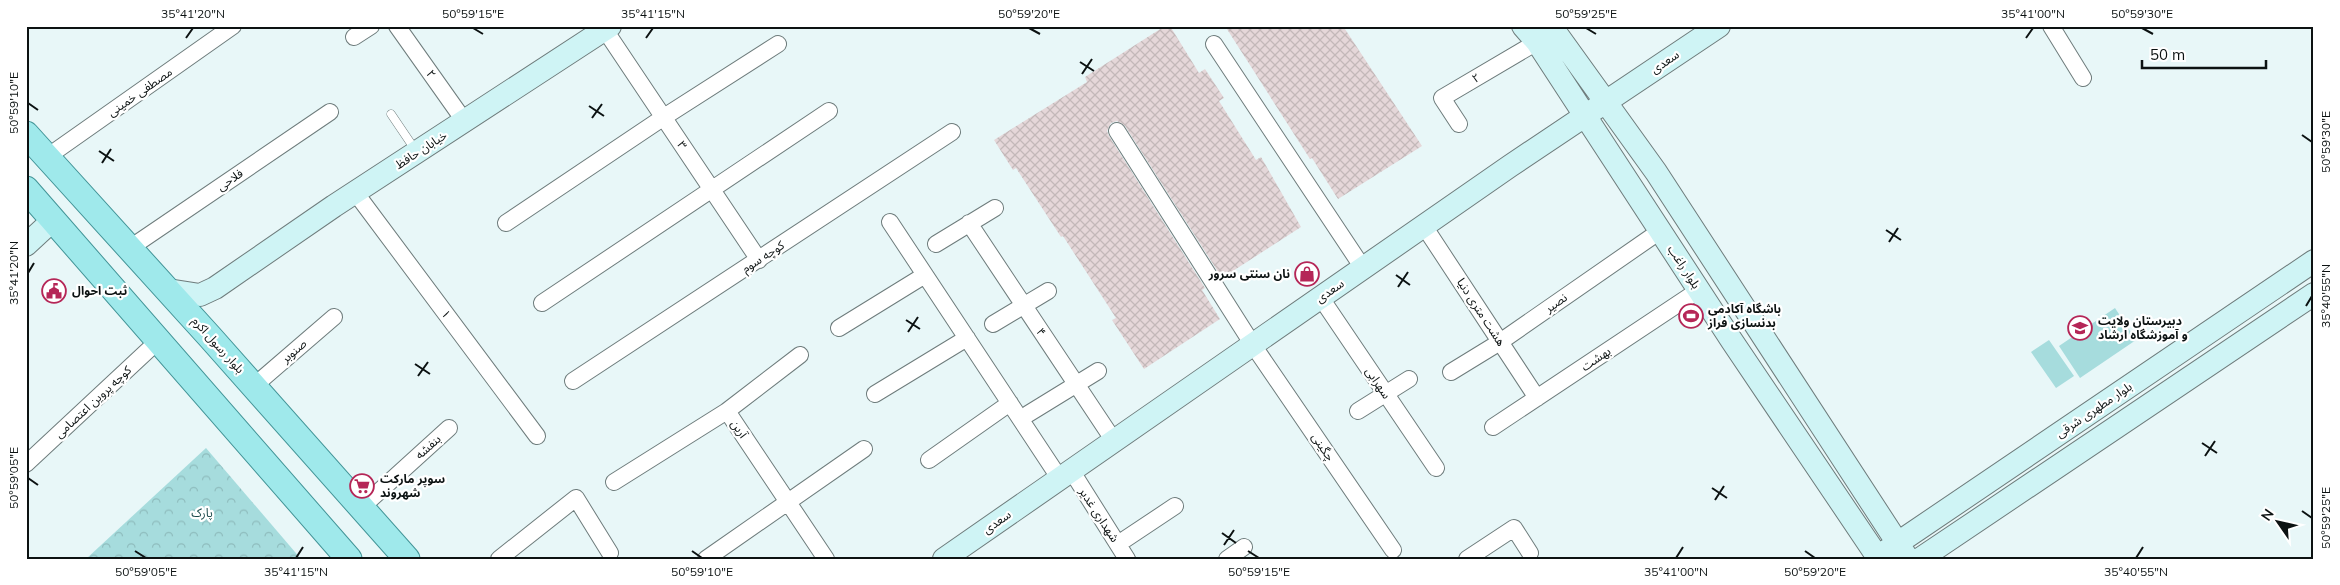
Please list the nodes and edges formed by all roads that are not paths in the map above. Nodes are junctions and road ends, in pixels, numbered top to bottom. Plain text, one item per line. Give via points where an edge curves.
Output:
1 (233, 26) edge
2 (371, 26) edge
3 (398, 26) edge
4 (1719, 26) edge
5 (2051, 26) edge
6 (608, 28) edge
7 (1537, 32) edge
8 (354, 37) dead end
9 (778, 44) dead end
10 (1214, 44) dead end
11 (2083, 78) dead end
12 (1604, 103) junction
13 (830, 111) dead end
14 (330, 112) dead end
15 (391, 114) dead end
16 (1585, 115) junction
17 (664, 117) junction
18 (464, 122) junction
19 (1459, 124) dead end
20 (1117, 131) dead end
21 (952, 132) dead end
22 (26, 134) edge
23 (417, 152) junction
24 (47, 157) junction
25 (26, 189) edge
26 (713, 191) junction
27 (355, 192) junction
28 (995, 208) dead end
29 (53, 220) junction
30 (890, 222) dead end
31 (506, 223) dead end
32 (969, 223) junction
33 (1424, 226) junction
34 (1660, 231) junction
35 (26, 244) edge
36 (936, 244) dead end
37 (130, 248) junction
38 (760, 260) junction
39 (2314, 261) edge
40 (1364, 268) junction
41 (925, 275) junction
42 (233, 276) junction
43 (168, 290) junction
44 (1699, 290) junction
45 (1048, 291) dead end
46 (2314, 294) edge
47 (1320, 298) junction
48 (542, 303) dead end
49 (1024, 306) junction
50 (334, 316) dead end
51 (993, 324) dead end
52 (840, 328) dead end
53 (210, 337) junction
54 (966, 338) junction
55 (159, 340) junction
56 (1500, 342) junction
57 (1254, 345) junction
58 (800, 355) dead end
59 (1098, 371) dead end
60 (1451, 372) dead end
61 (1409, 379) dead end
62 (572, 381) dead end
63 (1076, 384) junction
64 (254, 386) junction
65 (875, 394) dead end
66 (1386, 394) junction
67 (1537, 398) junction
68 (1010, 404) junction
69 (727, 411) junction
70 (1358, 411) dead end
71 (1028, 414) dead end
72 (1493, 427) dead end
73 (450, 428) dead end
74 (537, 436) dead end
75 (1114, 441) junction
76 (864, 450) dead end
77 (929, 460) dead end
78 (26, 464) edge
79 (1436, 468) dead end
80 (1065, 475) junction
81 (614, 482) dead end
82 (789, 501) junction
83 (1175, 506) dead end
84 (362, 507) junction
85 (1118, 544) junction
86 (1244, 546) dead end
87 (1393, 550) dead end
88 (1903, 551) edge
89 (1530, 552) dead end
90 (610, 553) dead end
91 (1878, 558) edge
92 (349, 559) edge
93 (407, 559) edge
94 (499, 559) edge
95 (706, 559) edge
96 (826, 559) edge
97 (944, 559) edge
98 (1127, 559) edge
99 (1227, 559) edge
100 (1467, 559) edge
101 (1920, 559) edge

1 - 24 street, مصطفی خمینی
2 - 8 street
3 - 18 street, ۲
4 - 12 street, سعدی
5 - 11 street
6 - 17 street, ۳
6 - 18 street, خیابان حافظ
7 - 12 street
7 - 16 street, بلوار راغب
7 - 19 street, ۲ via 1442,98
9 - 17 street
10 - 40 street
12 - 16 street, سعدی
12 - 88 street via 1656,172
13 - 26 street
14 - 37 street, فلاحی
15 - 23 lane
16 - 33 street, سعدی
16 - 34 street, بلوار راغب
17 - 26 street, ۳
17 - 31 street
18 - 23 street, خیابان حافظ
20 - 57 street, چگینی
21 - 38 street, کوچه سوم
22 - 24 main road, بلوار رسول اکرم
23 - 27 street, خیابان حافظ
24 - 37 main road, بلوار رسول اکرم
25 - 29 main road
26 - 38 street, ۳
26 - 48 street
27 - 42 street, خیابان حافظ
27 - 74 street, ۱
28 - 32 street
29 - 35 street
29 - 55 main road
30 - 41 street, شهداری غدیر
32 - 36 street
32 - 49 street, ۴
33 - 40 street, سعدی
33 - 56 street, هشت متری دنیا
34 - 44 street, بلوار راغب
34 - 56 street, نصیر
37 - 43 main road, بلوار رسول اکرم
38 - 62 street, کوچه سوم
39 - 88 street, بلوار مطهری شرقی
40 - 47 street, سعدی
41 - 52 street
41 - 54 street, شهداری غدیر
42 - 43 street via 200,295
42 - 53 street via 205,308 203,320
43 - 53 main road, بلوار رسول اکرم
44 - 67 street, بهشت
44 - 91 street, بلوار راغب
45 - 49 street
46 - 101 street
47 - 57 street, سعدی
47 - 66 street, سهرابی
49 - 51 street
49 - 63 street, ۴
50 - 64 street, صنوبر
53 - 64 main road, بلوار رسول اکرم
54 - 65 street
54 - 68 street, شهداری غدیر
55 - 78 street, کوچه پروین اعتصامی
55 - 92 main road
56 - 60 street, نصیر
56 - 67 street, هشت متری دنیا
57 - 75 street, سعدی
57 - 87 street, چگینی
58 - 69 street
59 - 63 street
61 - 66 street
63 - 71 street
63 - 75 street, ۴
64 - 84 main road, بلوار رسول اکرم
66 - 70 street
66 - 79 street, سهرابی
67 - 72 street, بهشت
68 - 77 street
68 - 80 street, شهداری غدیر
69 - 81 street, آرین
69 - 82 street, آرین
73 - 84 street, بنفشه
75 - 80 street, سعدی
76 - 82 street
80 - 85 street, شهداری غدیر
80 - 97 street, سعدی
82 - 95 street
82 - 96 street, آرین
83 - 85 street
84 - 93 main road, بلوار رسول اکرم
85 - 98 street, شهداری غدیر
86 - 99 street
88 - 91 street, بلوار مطهری شرقی
89 - 100 street via 1514,528
90 - 94 street via 576,498

